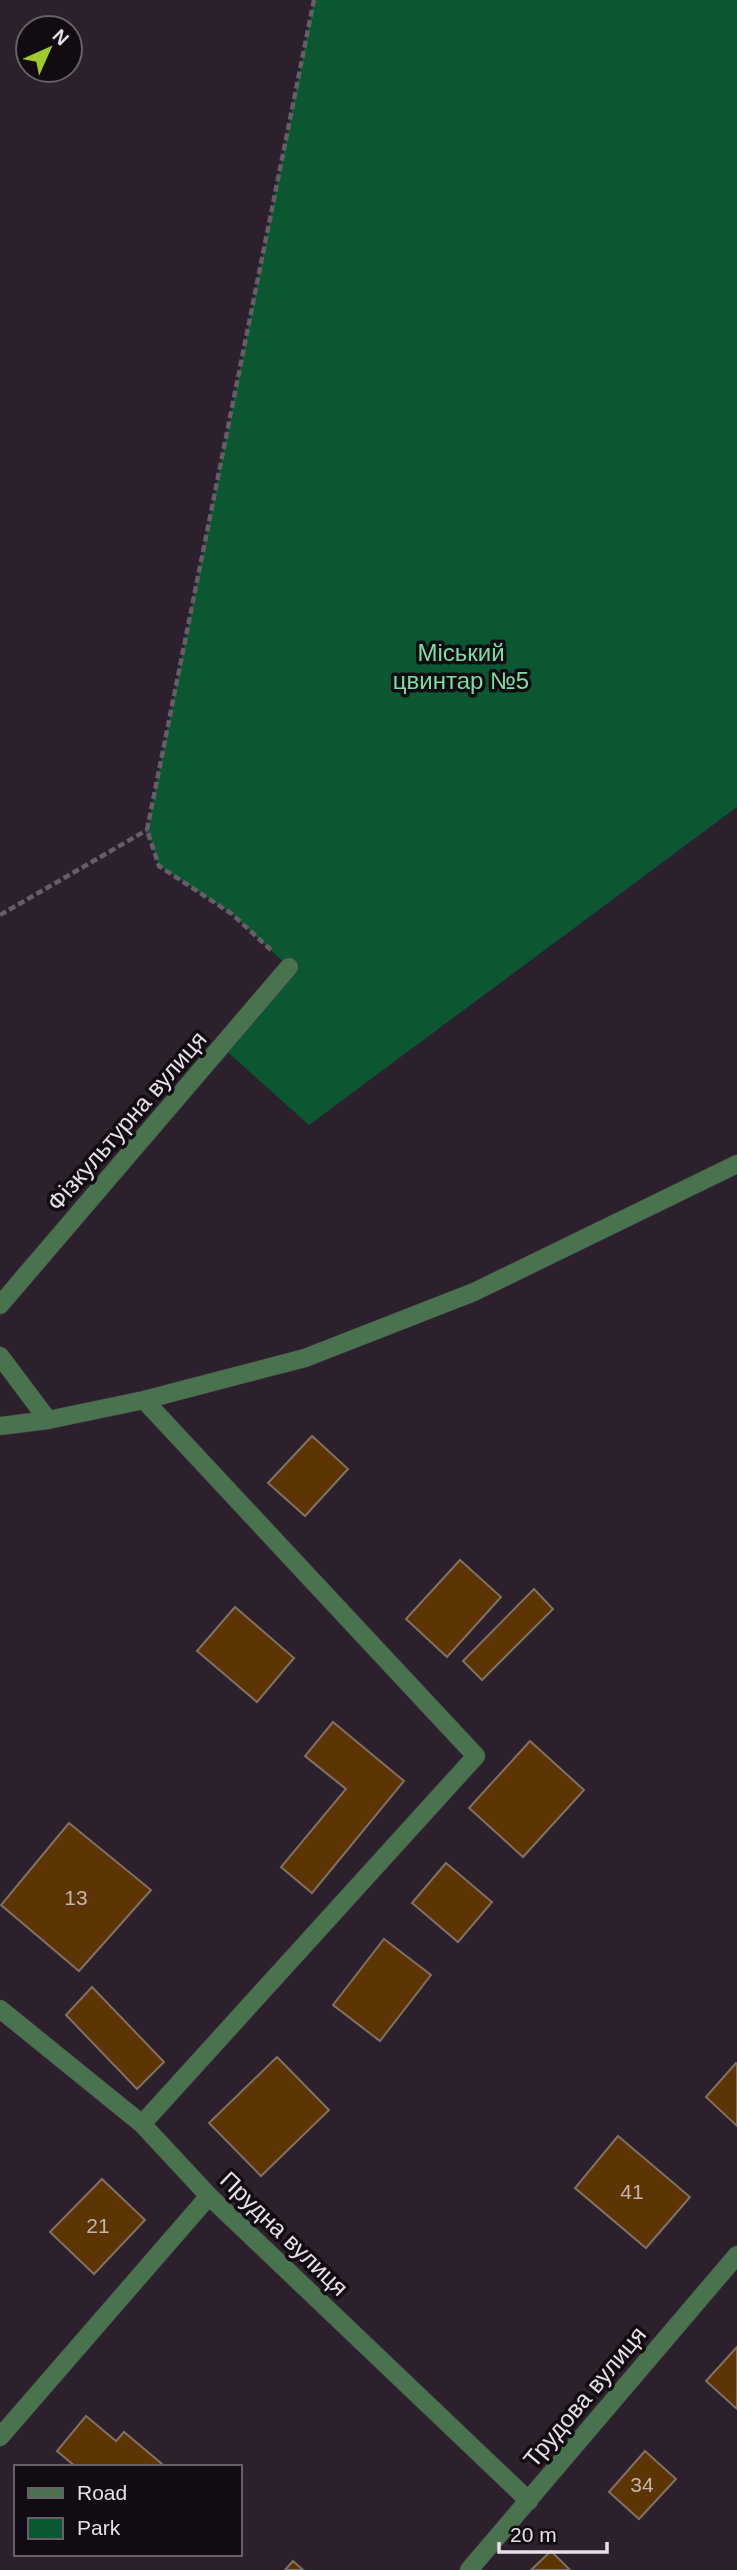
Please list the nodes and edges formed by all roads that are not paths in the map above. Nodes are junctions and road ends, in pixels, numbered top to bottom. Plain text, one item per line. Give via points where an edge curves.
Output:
1 (289, 967) road end
2 (737, 1164) edge
3 (0, 1305) edge
4 (0, 1356) edge
5 (144, 1401) junction
6 (48, 1420) junction
7 (0, 1426) edge
8 (0, 2009) edge
9 (142, 2124) junction
10 (209, 2196) junction
11 (737, 2255) edge
12 (0, 2437) edge
13 (529, 2501) junction
14 (469, 2570) edge

1 - 3 street, Фізкультурна вулиця
2 - 5 street via 474,1292 306,1358
4 - 6 street
5 - 6 street
5 - 9 street via 476,1756
6 - 7 street
8 - 9 street, Прудна вулиця
9 - 10 street, Прудна вулиця
10 - 12 street
10 - 13 street, Прудна вулиця
11 - 13 street, Трудова вулиця
13 - 14 street, Трудова вулиця

